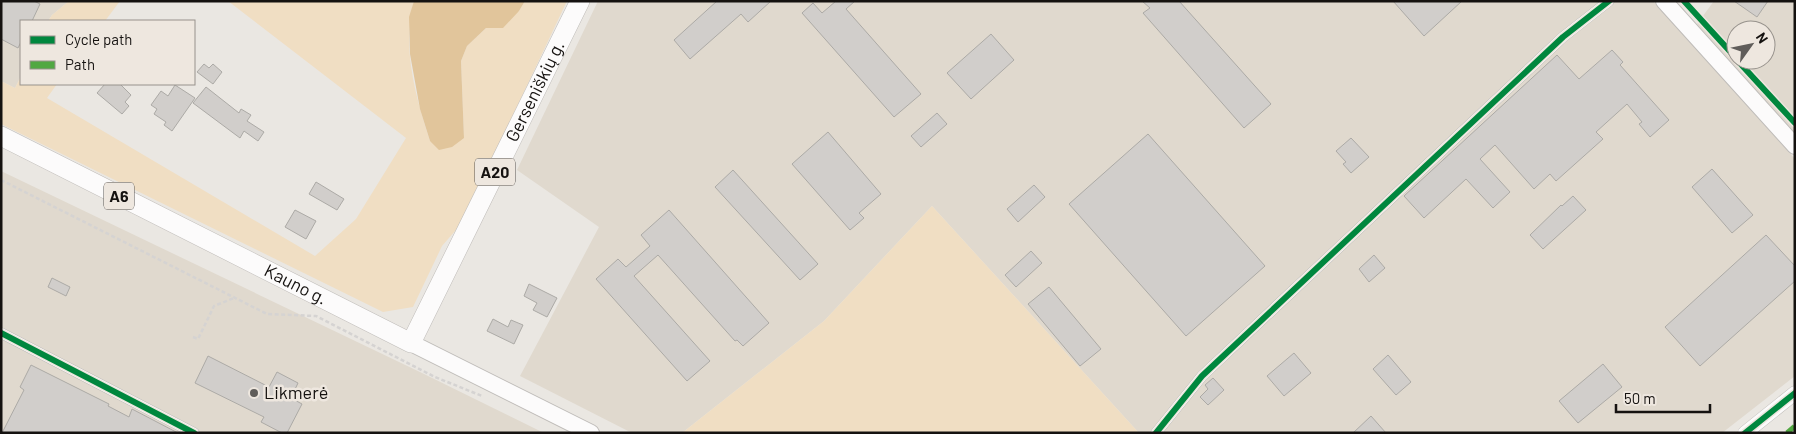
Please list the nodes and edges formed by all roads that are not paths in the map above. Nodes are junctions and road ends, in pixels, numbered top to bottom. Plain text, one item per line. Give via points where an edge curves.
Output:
1 (580, 1) edge
2 (1609, 1) edge
3 (1664, 1) edge
4 (1, 136) edge
5 (1795, 146) edge
6 (1, 333) edge
7 (411, 343) junction
8 (1795, 393) edge
9 (194, 433) edge
10 (591, 433) edge
11 (1156, 433) edge
12 (1745, 433) edge

1 - 7 highway, Gerseniškių g. / A20
2 - 11 street via 1563,37 1202,376
3 - 5 main road
4 - 7 highway, Kauno g. / A6
6 - 9 street
7 - 10 main road, Kauno g. / A6
8 - 12 street

